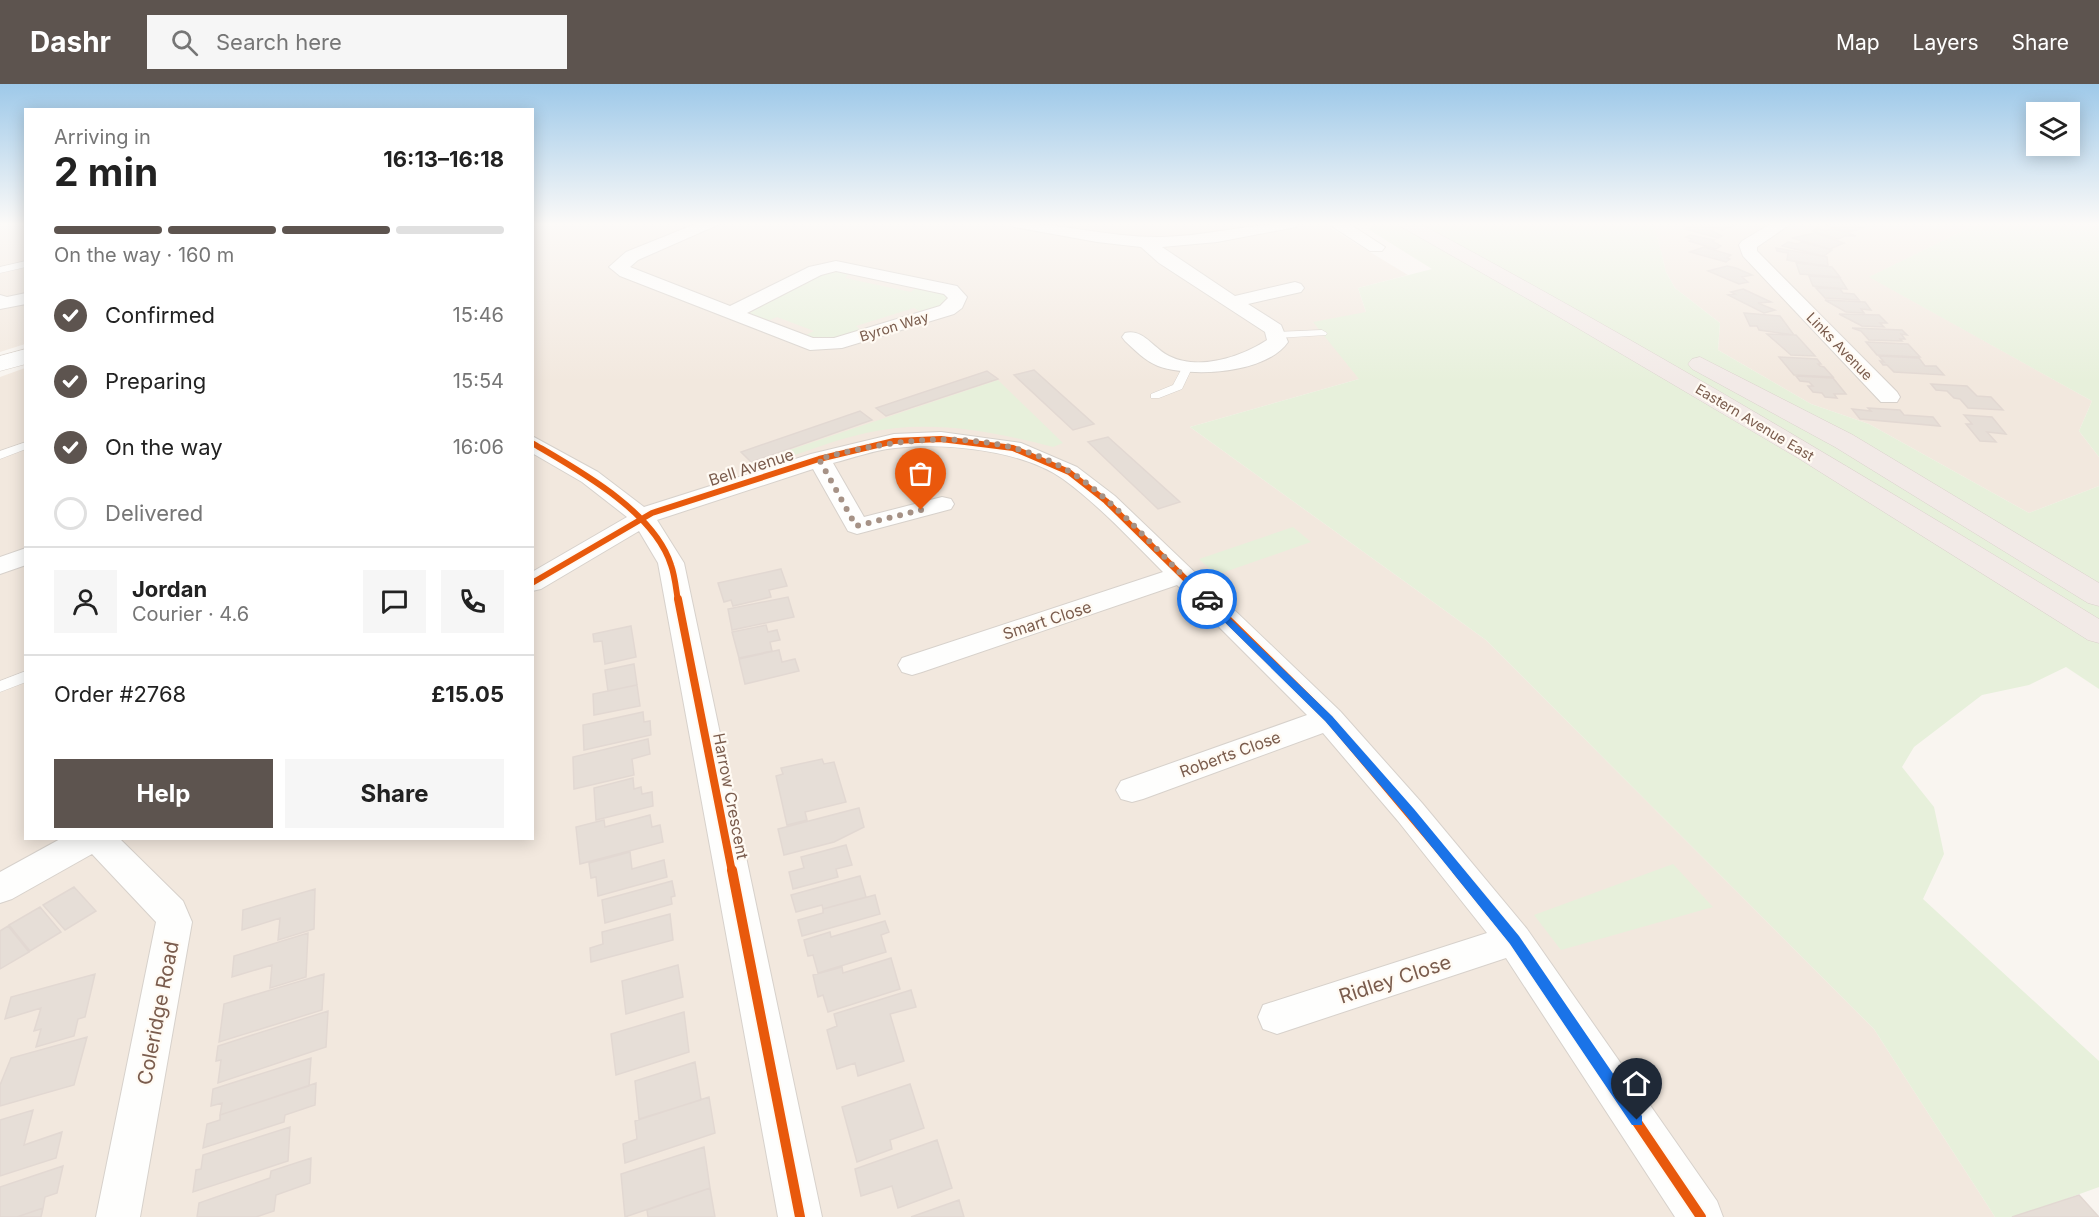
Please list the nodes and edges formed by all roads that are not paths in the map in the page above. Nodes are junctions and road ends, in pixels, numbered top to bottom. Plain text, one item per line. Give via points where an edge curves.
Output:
1 (640, 276) edge
2 (804, 276) edge
3 (883, 276) edge
4 (1193, 276) edge
5 (1500, 276) edge
6 (1535, 276) edge
7 (1772, 276) edge
8 (1295, 288) dead end
9 (24, 298) edge
10 (1234, 302) junction
11 (1, 304) edge
12 (731, 313) junction
13 (1322, 333) dead end
14 (1277, 335) junction
15 (1132, 337) dead end
16 (24, 357) edge
17 (0, 364) edge
18 (1187, 368) junction
19 (1155, 396) dead end
20 (1889, 397) dead end
21 (534, 444) edge
22 (24, 446) edge
23 (0, 455) edge
24 (819, 459) junction
25 (942, 504) dead end
26 (644, 519) junction
27 (24, 557) edge
28 (0, 567) edge
29 (1181, 575) junction
30 (537, 576) edge
31 (2099, 596) edge
32 (2099, 633) edge
33 (912, 665) dead end
34 (24, 677) edge
35 (0, 687) edge
36 (1329, 719) junction
37 (1132, 790) dead end
38 (88, 840) edge
39 (99, 840) edge
40 (0, 889) edge
41 (1514, 940) junction
42 (1277, 1017) dead end
43 (118, 1217) edge
44 (800, 1217) edge
45 (1701, 1217) edge

1 - 12 street, Byron Way
2 - 12 street, Byron Way
3 - 12 street, Byron Way via 950,290 958,297 946,310 822,345 810,344
4 - 10 street
5 - 32 highway, Eastern Avenue East via 1807,452
6 - 31 highway, Eastern Avenue East via 1844,441
7 - 20 street, Links Avenue
8 - 10 street
9 - 11 street
10 - 14 street
13 - 14 lane
14 - 18 street via 1278,342 1268,350 1211,368
15 - 18 street via 1163,362
16 - 17 street
18 - 19 lane via 1178,387
21 - 26 street, Harrow Crescent via 590,477
22 - 23 lane
24 - 25 street via 856,526
24 - 26 street, Bell Avenue via 652,513
24 - 29 street, Bell Avenue via 872,445 916,439 1013,448 1052,462 1086,483
26 - 30 street, Bell Avenue
26 - 44 street, Harrow Crescent via 671,563
27 - 28 street
29 - 33 street, Smart Close
29 - 36 street, Bell Avenue
34 - 35 lane
36 - 37 street, Roberts Close
36 - 41 street, Bell Avenue
38 - 40 street
39 - 43 street, Coleridge Road via 170,910 174,922
41 - 42 street, Ridley Close
41 - 45 street, Bell Avenue

